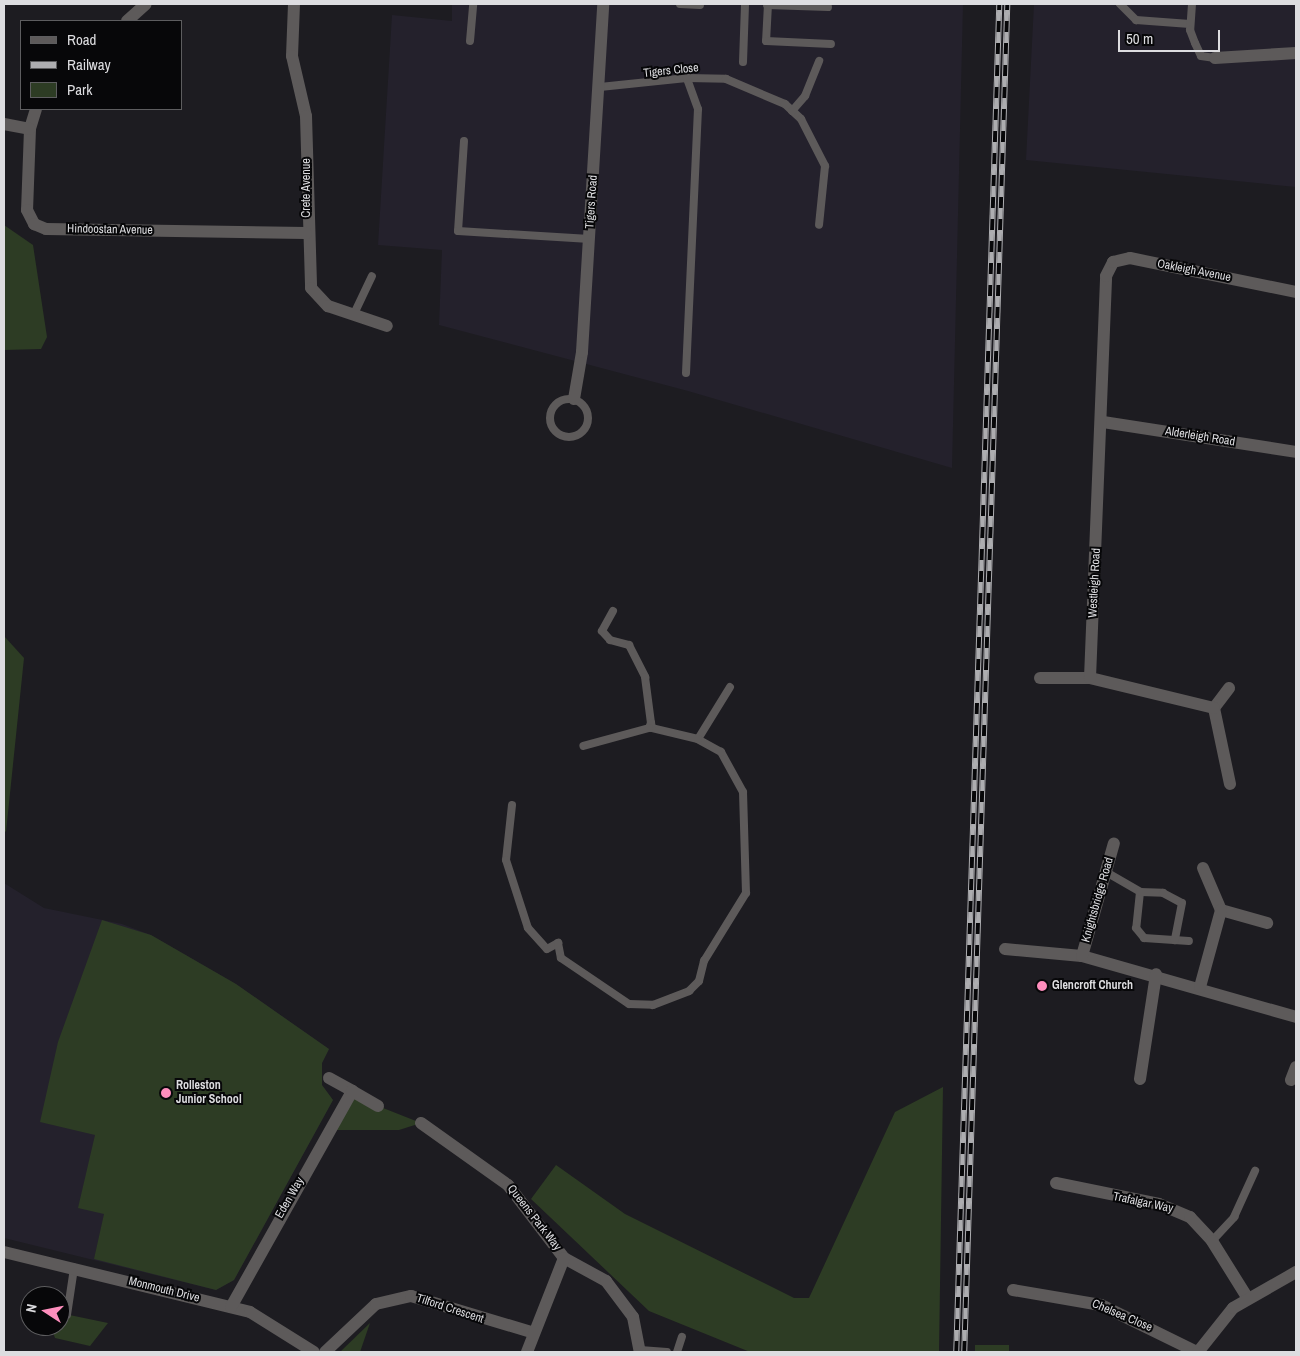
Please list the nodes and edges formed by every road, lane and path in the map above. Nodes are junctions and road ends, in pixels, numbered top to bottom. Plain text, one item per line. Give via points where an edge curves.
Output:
1 (146, 4) edge
2 (294, 4) edge
3 (473, 4) edge
4 (603, 4) edge
5 (680, 4) edge
6 (745, 4) edge
7 (768, 4) edge
8 (1120, 4) edge
9 (1192, 4) edge
10 (700, 5) edge
11 (828, 8) dead end
12 (128, 20) edge
13 (1190, 24) junction
14 (470, 41) dead end
15 (831, 44) dead end
16 (1296, 53) edge
17 (1215, 58) joint
18 (819, 61) dead end
19 (744, 62) dead end
20 (687, 78) junction
21 (600, 87) junction
22 (36, 110) edge
23 (792, 111) junction
24 (4, 124) edge
25 (30, 129) junction
26 (464, 140) dead end
27 (819, 225) dead end
28 (306, 233) junction
29 (590, 239) junction
30 (372, 276) dead end
31 (1106, 281) joint
32 (1296, 292) edge
33 (353, 316) junction
34 (386, 326) dead end
35 (686, 373) dead end
36 (574, 399) junction
37 (1104, 422) junction
38 (1296, 452) edge
39 (612, 611) dead end
40 (1040, 678) dead end
41 (1090, 678) junction
42 (730, 687) dead end
43 (1230, 688) dead end
44 (1214, 708) junction
45 (651, 723) junction
46 (698, 739) junction
47 (583, 746) dead end
48 (1230, 784) dead end
49 (512, 805) dead end
50 (1114, 844) dead end
51 (1203, 868) dead end
52 (1106, 872) junction
53 (1140, 892) junction
54 (1221, 910) junction
55 (1267, 923) dead end
56 (1175, 940) junction
57 (1189, 941) dead end
58 (1005, 949) dead end
59 (1082, 956) junction
60 (1156, 974) junction
61 (1200, 987) junction
62 (1296, 1017) edge
63 (1296, 1067) edge
64 (329, 1078) dead end
65 (1140, 1079) dead end
66 (1291, 1080) dead end
67 (352, 1091) junction
68 (378, 1106) dead end
69 (421, 1123) dead end
70 (1255, 1171) dead end
71 (1056, 1183) dead end
72 (1212, 1241) junction
73 (4, 1252) edge
74 (564, 1258) junction
75 (74, 1268) junction
76 (1296, 1272) edge
77 (1013, 1290) dead end
78 (1247, 1298) junction
79 (70, 1299) edge
80 (231, 1307) junction
81 (534, 1333) junction
82 (682, 1337) dead end
83 (640, 1351) edge
84 (314, 1352) edge
85 (325, 1352) edge
86 (528, 1352) edge
87 (667, 1352) edge
88 (677, 1352) edge
89 (1197, 1352) edge

1 - 12 street
2 - 28 street, Crete Avenue via 292,56 307,136
3 - 14 lane
4 - 21 street, Tigers Road
5 - 10 lane
6 - 19 lane
7 - 11 lane
7 - 15 lane via 766,41
8 - 13 lane via 1136,20
9 - 13 lane
13 - 17 lane via 1201,56
16 - 17 street
18 - 23 lane via 805,96
20 - 21 lane, Tigers Close
20 - 23 lane, Tigers Close via 743,83
20 - 35 lane via 698,109
21 - 29 street, Tigers Road
22 - 25 street, Hindoostan Avenue
23 - 27 lane, Tigers Close via 812,138 825,166
24 - 25 street
25 - 28 street, Hindoostan Avenue via 28,218 46,228
26 - 29 lane via 458,231
28 - 33 street, Crete Avenue via 311,288 328,306
29 - 36 street, Tigers Road via 582,352
30 - 33 lane
31 - 32 street, Oakleigh Avenue via 1113,262 1130,258
31 - 37 street, Westleigh Road
33 - 34 street, Crete Avenue
36 - 36 lane via 562,400 550,414 555,431 566,437 579,435 588,425 588,412
37 - 38 street, Alderleigh Road
37 - 41 street, Westleigh Road
39 - 45 lane via 602,631 610,640 629,645 645,677
40 - 41 street
41 - 44 street
42 - 46 lane
43 - 44 street
44 - 48 street
45 - 46 lane via 652,728
45 - 47 lane via 649,728
46 - 49 lane via 721,752 743,792 746,893 704,961 699,981 689,991 653,1005 629,1004 561,958 558,943 547,949 528,928 506,860
50 - 52 street, Knightsbridge Road
51 - 54 street
52 - 53 lane
52 - 59 street, Knightsbridge Road
53 - 56 lane via 1136,928 1144,938
53 - 56 lane via 1163,893 1182,904
54 - 55 street
54 - 61 street
56 - 57 lane
58 - 59 street, Knightsbridge Road
59 - 60 street, Knightsbridge Road
60 - 61 street, Knightsbridge Road
60 - 65 street
61 - 62 street, Knightsbridge Road
63 - 66 street
64 - 67 street
67 - 68 street
67 - 80 street, Eden Way
69 - 74 street, Queens Park Way via 508,1185
70 - 72 lane via 1234,1217
71 - 72 street, Trafalgar Way via 1170,1207 1190,1217
72 - 78 street, Trafalgar Way
73 - 75 street, Monmouth Drive
74 - 81 street
74 - 83 street, Queens Park Way via 606,1281 633,1317
75 - 79 lane
75 - 80 street, Monmouth Drive
76 - 78 street
77 - 89 street, Chelsea Close via 1101,1305
78 - 89 street via 1220,1322
80 - 84 street, Monmouth Drive via 269,1320
81 - 85 street, Tilford Crescent via 411,1296 376,1304
81 - 86 street
82 - 88 lane
83 - 87 lane

